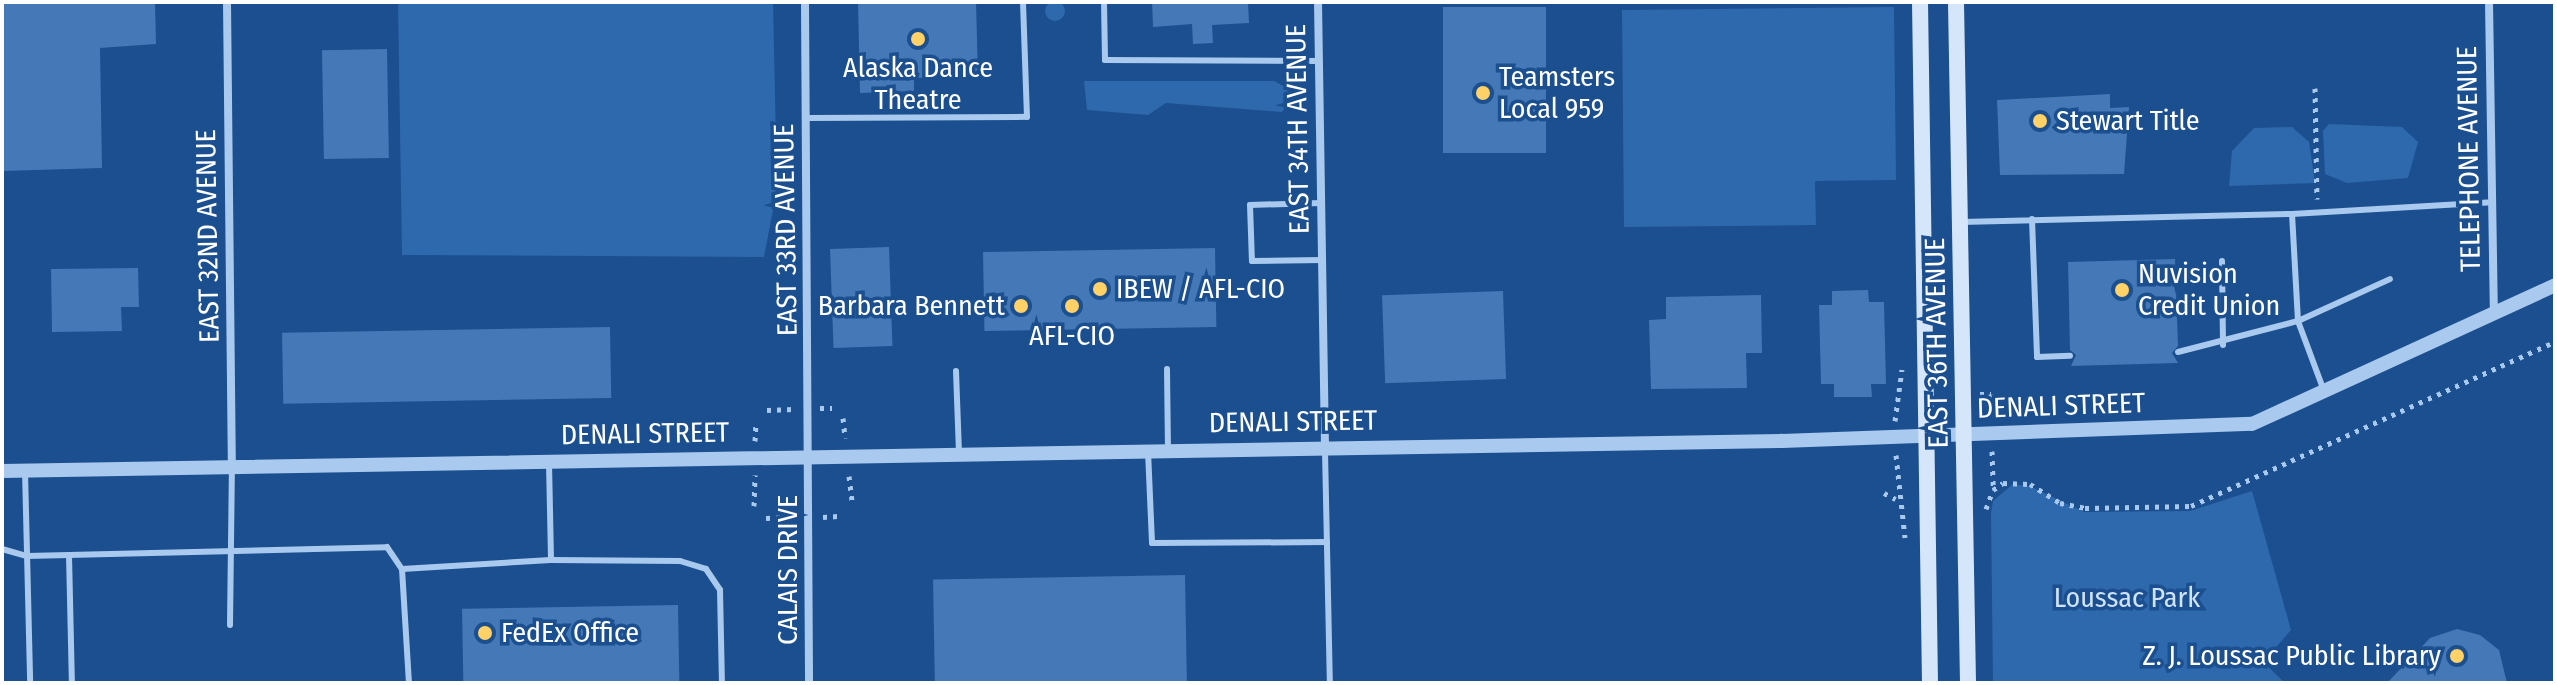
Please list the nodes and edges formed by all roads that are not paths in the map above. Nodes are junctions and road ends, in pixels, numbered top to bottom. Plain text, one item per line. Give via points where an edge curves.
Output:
1 (227, 2) edge
2 (805, 2) edge
3 (1023, 2) edge
4 (1104, 2) edge
5 (1318, 2) edge
6 (1920, 2) edge
7 (1956, 2) edge
8 (2489, 2) edge
9 (1319, 61) junction
10 (807, 118) junction
11 (2492, 202) junction
12 (1321, 203) junction
13 (2292, 214) junction
14 (2032, 219) junction
15 (1961, 222) junction
16 (1322, 260) junction
17 (2222, 261) dead end
18 (2390, 279) dead end
19 (2555, 285) edge
20 (2494, 316) junction
21 (2298, 321) junction
22 (2223, 345) junction
23 (2178, 352) dead end
24 (2070, 356) dead end
25 (1167, 369) dead end
26 (956, 371) dead end
27 (2324, 391) junction
28 (1965, 436) junction
29 (1927, 437) junction
30 (1325, 448) junction
31 (1168, 450) junction
32 (1148, 451) junction
33 (959, 454) junction
34 (811, 457) junction
35 (549, 463) junction
36 (232, 469) junction
37 (2, 471) edge
38 (25, 471) junction
39 (1327, 542) junction
40 (2, 549) edge
41 (232, 551) junction
42 (69, 555) junction
43 (27, 556) junction
44 (551, 560) junction
45 (402, 569) junction
46 (230, 625) dead end
47 (30, 683) edge
48 (72, 683) edge
49 (409, 683) edge
50 (722, 683) edge
51 (809, 683) edge
52 (1330, 683) edge
53 (1930, 683) edge
54 (1968, 683) edge

1 - 36 street, EAST 32ND AVENUE
2 - 10 street, EAST 33RD AVENUE
3 - 10 lane via 1027,117
4 - 9 lane via 1105,60
5 - 9 street, EAST 34TH AVENUE
6 - 29 main road, EAST 36TH AVENUE
7 - 15 main road, EAST 36TH AVENUE
8 - 11 street, TELEPHONE AVENUE
9 - 12 street, EAST 34TH AVENUE
10 - 34 street, EAST 33RD AVENUE
11 - 13 lane
11 - 20 street, TELEPHONE AVENUE
12 - 16 street, EAST 34TH AVENUE
12 - 16 lane via 1250,205 1252,261
13 - 14 lane
13 - 21 lane
14 - 15 lane
14 - 24 lane via 2037,357
15 - 28 main road, EAST 36TH AVENUE
16 - 30 street, EAST 34TH AVENUE
17 - 22 lane
18 - 21 lane
19 - 20 street, DENALI STREET
20 - 27 street, DENALI STREET
21 - 22 lane
21 - 27 lane
22 - 23 lane
25 - 31 lane
26 - 33 lane
27 - 28 street, DENALI STREET via 2252,424
28 - 29 street, DENALI STREET
28 - 54 main road, EAST 36TH AVENUE
29 - 30 street, DENALI STREET
29 - 53 main road, EAST 36TH AVENUE
30 - 31 street, DENALI STREET
30 - 39 lane
31 - 32 street, DENALI STREET
32 - 33 street, DENALI STREET
32 - 39 lane via 1152,543
33 - 34 street, DENALI STREET
34 - 35 street, DENALI STREET
34 - 51 street, CALAIS DRIVE
35 - 36 street, DENALI STREET
35 - 44 lane
36 - 38 street, DENALI STREET
36 - 41 lane
37 - 38 street, DENALI STREET
38 - 43 lane
39 - 52 lane
40 - 43 lane
41 - 42 lane
41 - 45 lane via 387,547
41 - 46 lane
42 - 43 lane
42 - 48 lane
43 - 47 lane
44 - 45 lane
44 - 50 lane via 680,561 706,569 720,590
45 - 49 lane

